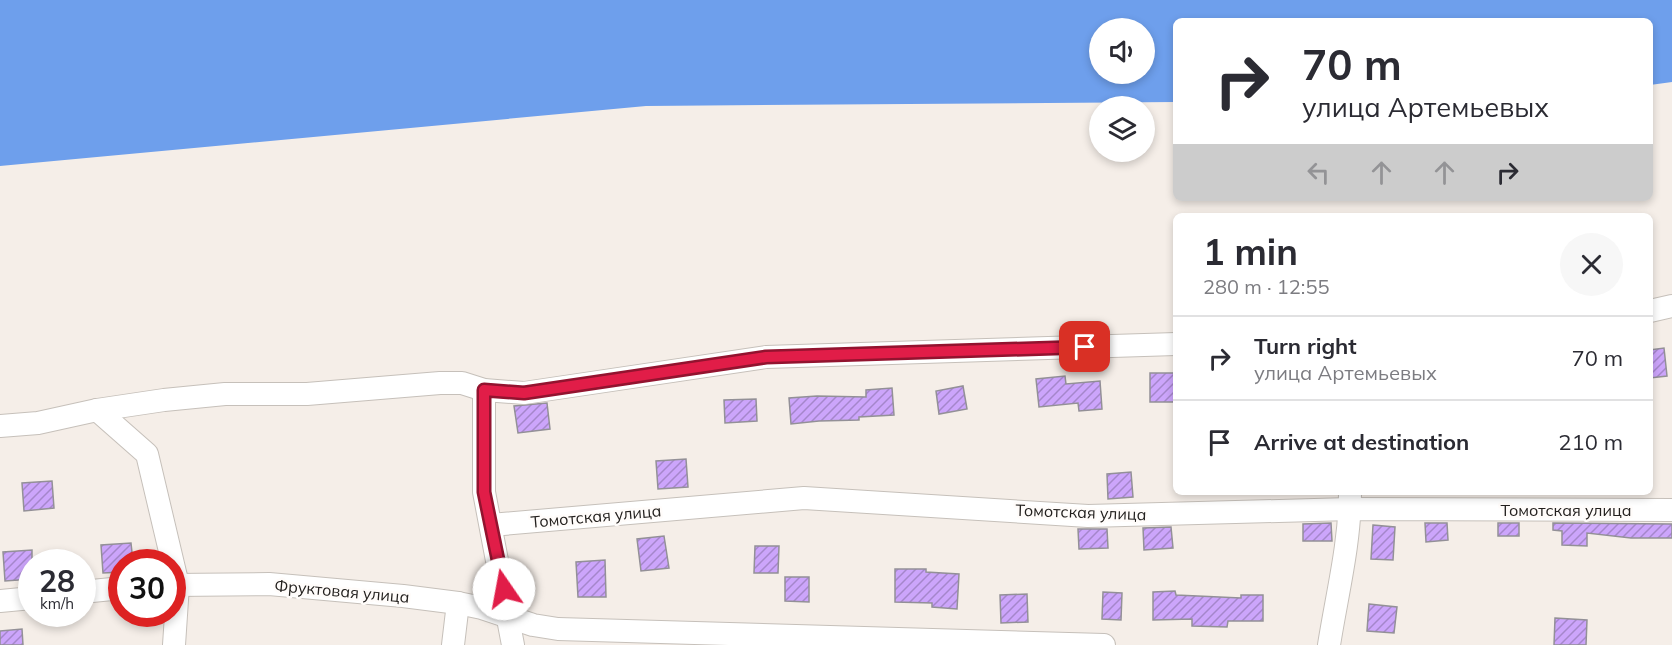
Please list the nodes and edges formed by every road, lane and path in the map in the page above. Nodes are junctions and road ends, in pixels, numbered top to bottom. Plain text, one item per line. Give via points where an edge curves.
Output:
1 (1672, 306) edge
2 (1653, 310) edge
3 (1173, 344) edge
4 (484, 390) junction
5 (97, 410) junction
6 (0, 426) edge
7 (1350, 501) edge
8 (1672, 510) edge
9 (491, 525) junction
10 (167, 549) edge
11 (186, 585) edge
12 (18, 599) edge
13 (0, 601) edge
14 (458, 603) junction
15 (509, 618) junction
16 (174, 627) edge
17 (174, 645) edge
18 (453, 645) edge
19 (513, 645) edge
20 (1104, 645) edge
21 (1329, 645) edge

1 - 2 street
3 - 4 street via 766,357 524,393
4 - 5 street via 462,383 440,383 307,394 225,394
4 - 9 street via 484,492
5 - 6 street via 38,423
5 - 10 street via 147,454
7 - 8 street, Томотская улица
7 - 9 street, Томотская улица via 1088,516 804,498
7 - 21 street
9 - 15 street
11 - 14 street, Фруктовая улица via 269,584
12 - 13 street
14 - 15 street, Фруктовая улица
14 - 18 street
15 - 19 street
15 - 20 street, Фруктовая улица via 558,629
16 - 17 street

